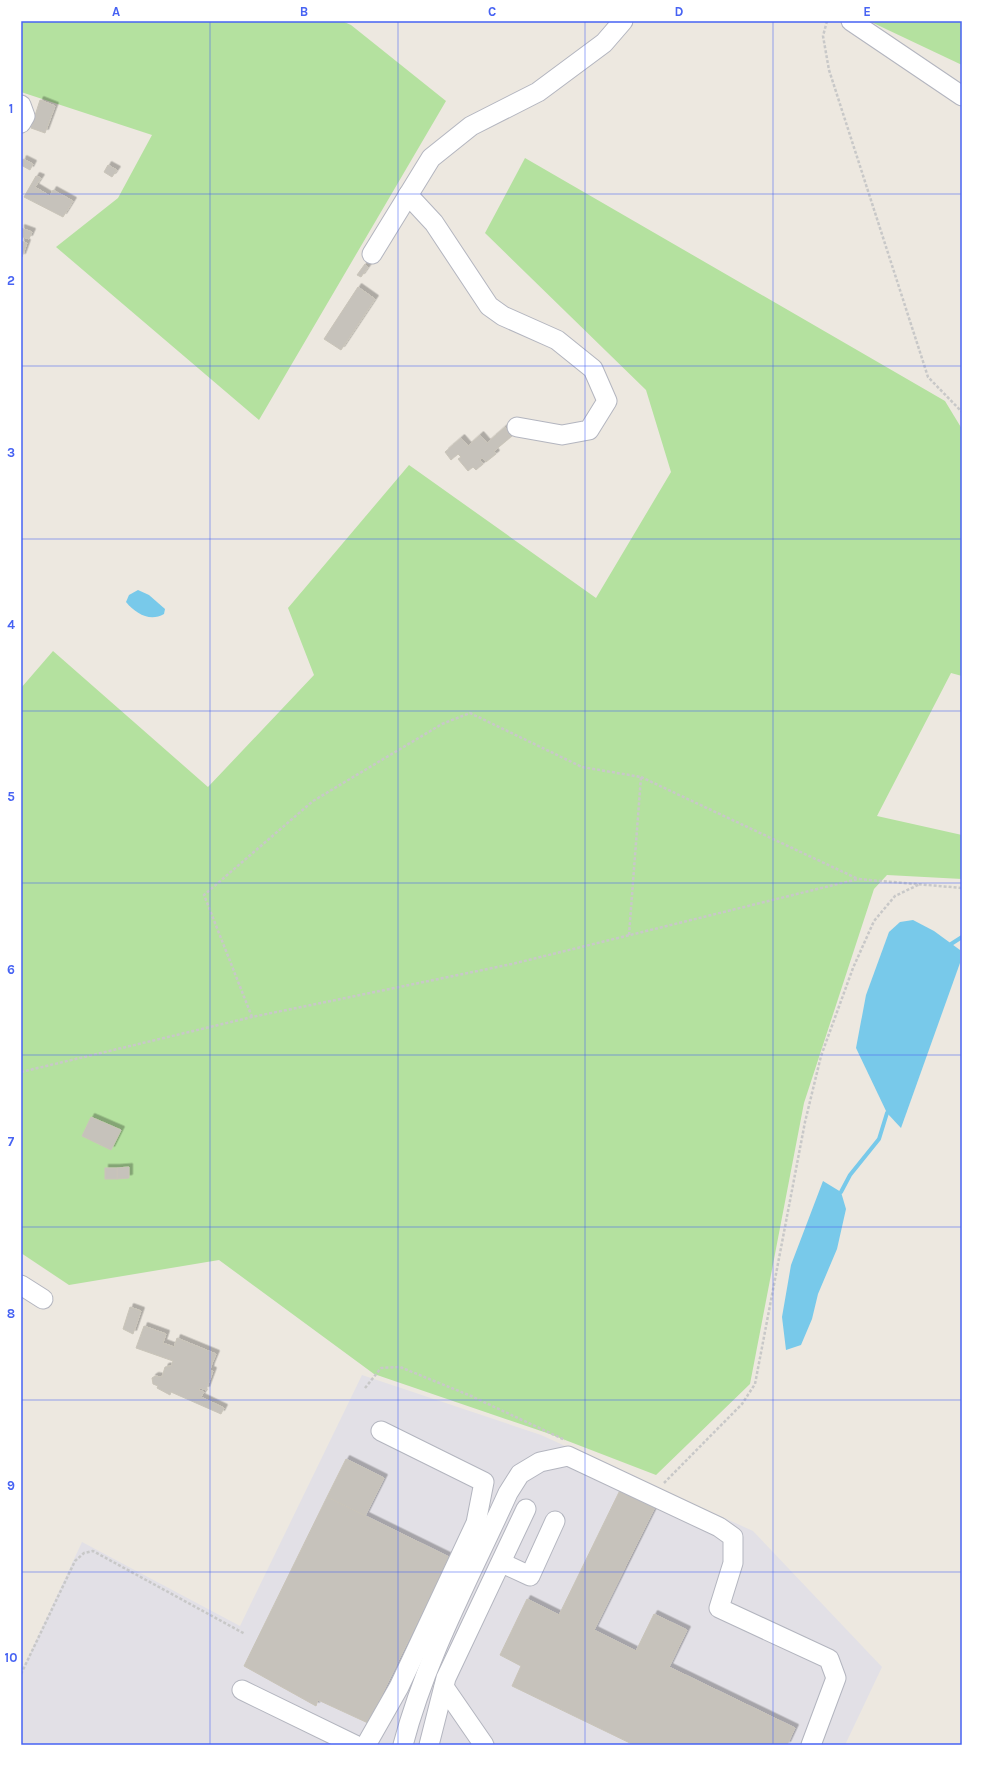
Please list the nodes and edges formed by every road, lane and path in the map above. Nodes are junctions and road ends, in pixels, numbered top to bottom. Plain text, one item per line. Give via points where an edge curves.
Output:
1 (623, 21) edge
2 (827, 21) edge
3 (852, 21) edge
4 (962, 96) edge
5 (21, 105) edge
6 (21, 123) edge
7 (408, 195) junction
8 (372, 254) dead end
9 (962, 412) edge
10 (517, 427) dead end
11 (641, 777) junction
12 (858, 879) junction
13 (920, 884) junction
14 (962, 888) edge
15 (629, 935) junction
16 (252, 1017) junction
17 (21, 1072) edge
18 (21, 1285) edge
19 (44, 1299) dead end
20 (365, 1388) dead end
21 (381, 1431) dead end
22 (570, 1442) dead end
23 (662, 1485) dead end
24 (526, 1509) dead end
25 (555, 1521) dead end
26 (502, 1563) junction
27 (245, 1634) dead end
28 (21, 1674) edge
29 (444, 1687) junction
30 (242, 1690) dead end
31 (355, 1745) edge
32 (366, 1745) edge
33 (403, 1745) edge
34 (429, 1745) edge
35 (484, 1745) edge
36 (811, 1745) edge

1 - 7 street via 604,43 538,92 471,126 431,158
2 - 9 path via 822,36 829,70 928,377
3 - 4 street
5 - 6 street via 25,116
7 - 8 street
7 - 10 street via 434,223 489,306 503,316 557,340 593,369 607,401 589,430 562,435
11 - 12 path
11 - 15 path
11 - 16 path via 582,767 470,713 442,724 313,801 204,895
12 - 13 path
12 - 15 path
13 - 14 path
13 - 23 path via 895,896 874,921 853,968 821,1056 805,1122 755,1384 742,1404
15 - 16 path via 512,964
16 - 17 path
18 - 19 street
20 - 22 path via 381,1368 400,1367 472,1396
21 - 32 street via 484,1482 476,1523 398,1687
24 - 26 street
25 - 26 street via 530,1576
26 - 29 street via 446,1678
27 - 28 path via 93,1551 84,1553 75,1561
29 - 34 street
29 - 35 street
30 - 31 street
33 - 36 street via 413,1708 435,1652 508,1493 520,1474 540,1462 568,1456 706,1520 732,1536 733,1563 719,1608 829,1659 836,1678

